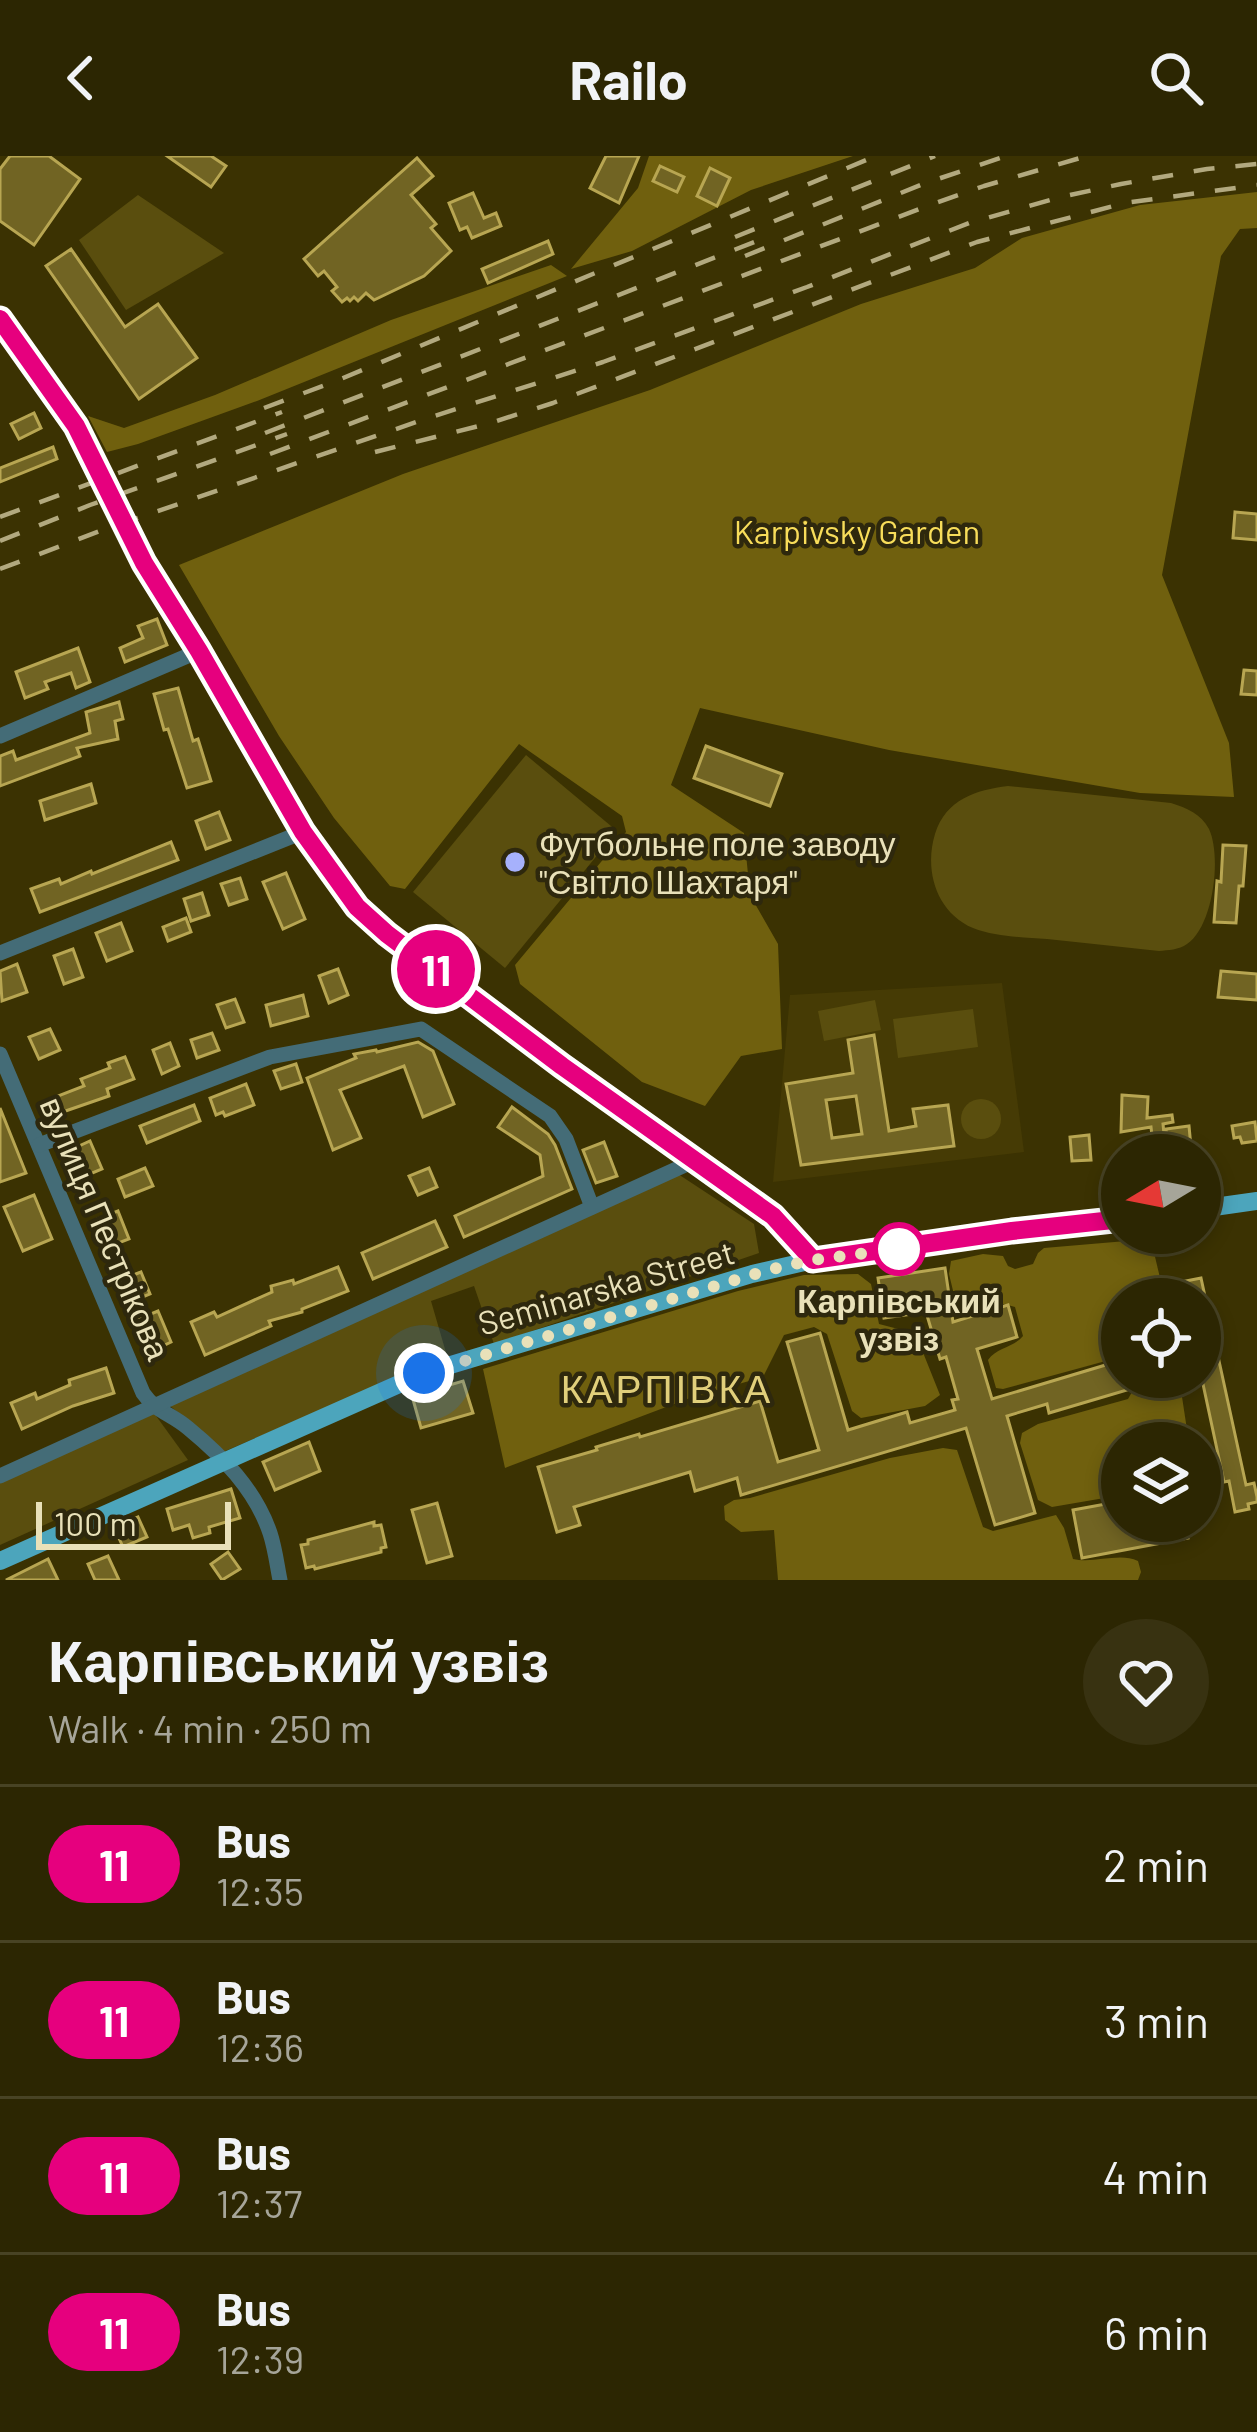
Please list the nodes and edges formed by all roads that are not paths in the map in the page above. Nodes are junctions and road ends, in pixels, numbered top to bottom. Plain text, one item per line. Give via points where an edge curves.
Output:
1 (0, 320) edge
2 (99, 469) tunnel mouth
3 (128, 532) tunnel mouth
4 (199, 651) junction
5 (0, 736) edge
6 (303, 832) junction
7 (0, 953) edge
8 (0, 1054) edge
9 (39, 1145) junction
10 (694, 1161) junction
11 (1257, 1201) edge
12 (1221, 1206) edge
13 (592, 1207) junction
14 (1101, 1221) edge
15 (813, 1260) junction
16 (153, 1408) junction
17 (224, 1461) junction
18 (0, 1476) edge
19 (0, 1561) edge
20 (280, 1580) edge

1 - 2 main road
3 - 4 main road
4 - 5 street
4 - 6 main road
6 - 7 street
6 - 10 main road via 387,934
8 - 9 street, вулиця Пестрікова
9 - 13 street via 270,1057 422,1029 550,1116
9 - 16 street, вулиця Пестрікова
10 - 13 street, Seminarska Street
10 - 15 main road via 773,1216
11 - 12 main road
13 - 16 street, Seminarska Street
14 - 15 main road, Seminarska Street
15 - 17 main road, Seminarska Street via 424,1373
16 - 17 street, вулиця Пестрікова
16 - 18 street, Seminarska Street
17 - 19 main road, Seminarska Street
17 - 20 street, вулиця Пестрікова via 258,1508

